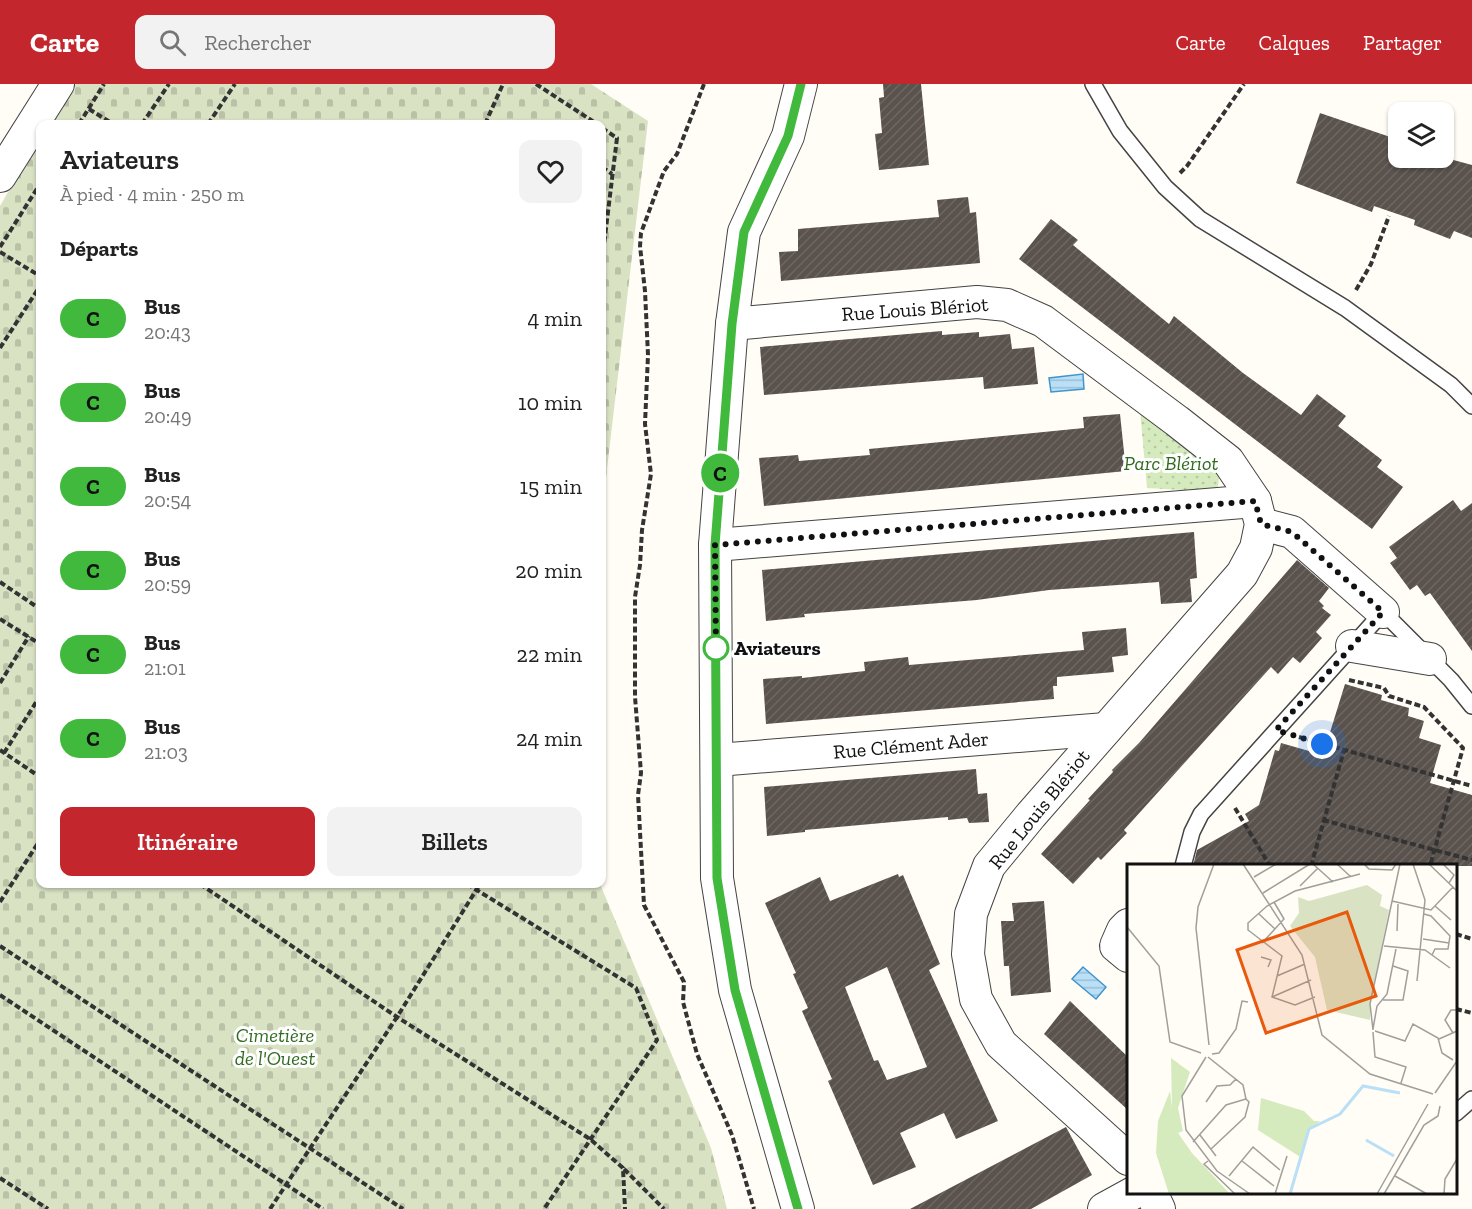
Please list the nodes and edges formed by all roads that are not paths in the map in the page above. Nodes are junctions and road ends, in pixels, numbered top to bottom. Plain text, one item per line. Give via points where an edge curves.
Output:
1 (58, 84) edge
2 (801, 84) edge
3 (1094, 84) edge
4 (0, 176) edge
5 (732, 324) junction
6 (1472, 406) edge
7 (1258, 512) junction
8 (715, 545) junction
9 (1383, 612) junction
10 (1342, 657) junction
11 (1430, 659) junction
12 (1472, 706) edge
13 (1106, 729) junction
14 (717, 760) junction
15 (1184, 864) edge
16 (1127, 926) edge
17 (1127, 955) edge
18 (1472, 1100) edge
19 (1457, 1111) edge
20 (1127, 1159) edge
21 (1131, 1194) edge
22 (1152, 1194) edge
23 (798, 1209) edge
24 (1104, 1209) edge
25 (1159, 1209) edge

1 - 4 street
2 - 5 street via 788,136 744,232
3 - 6 lane via 1120,130 1165,187 1200,219 1345,308 1451,385
5 - 7 street, Rue Louis Blériot via 977,302 1007,304 1043,321 1228,461
5 - 8 street
7 - 8 street
7 - 9 street via 1292,532
7 - 13 street, Rue Louis Blériot via 1256,548 1242,574
8 - 14 street
9 - 10 lane
9 - 11 lane
10 - 11 street
10 - 15 lane via 1202,814 1192,832
11 - 12 lane
13 - 14 street, Rue Clément Ader
13 - 20 street, Rue Louis Blériot via 989,866 971,914 968,954 976,999 1001,1044
14 - 23 street via 717,878 735,990
16 - 17 street via 1116,946
18 - 19 lane
21 - 24 street
22 - 25 street

